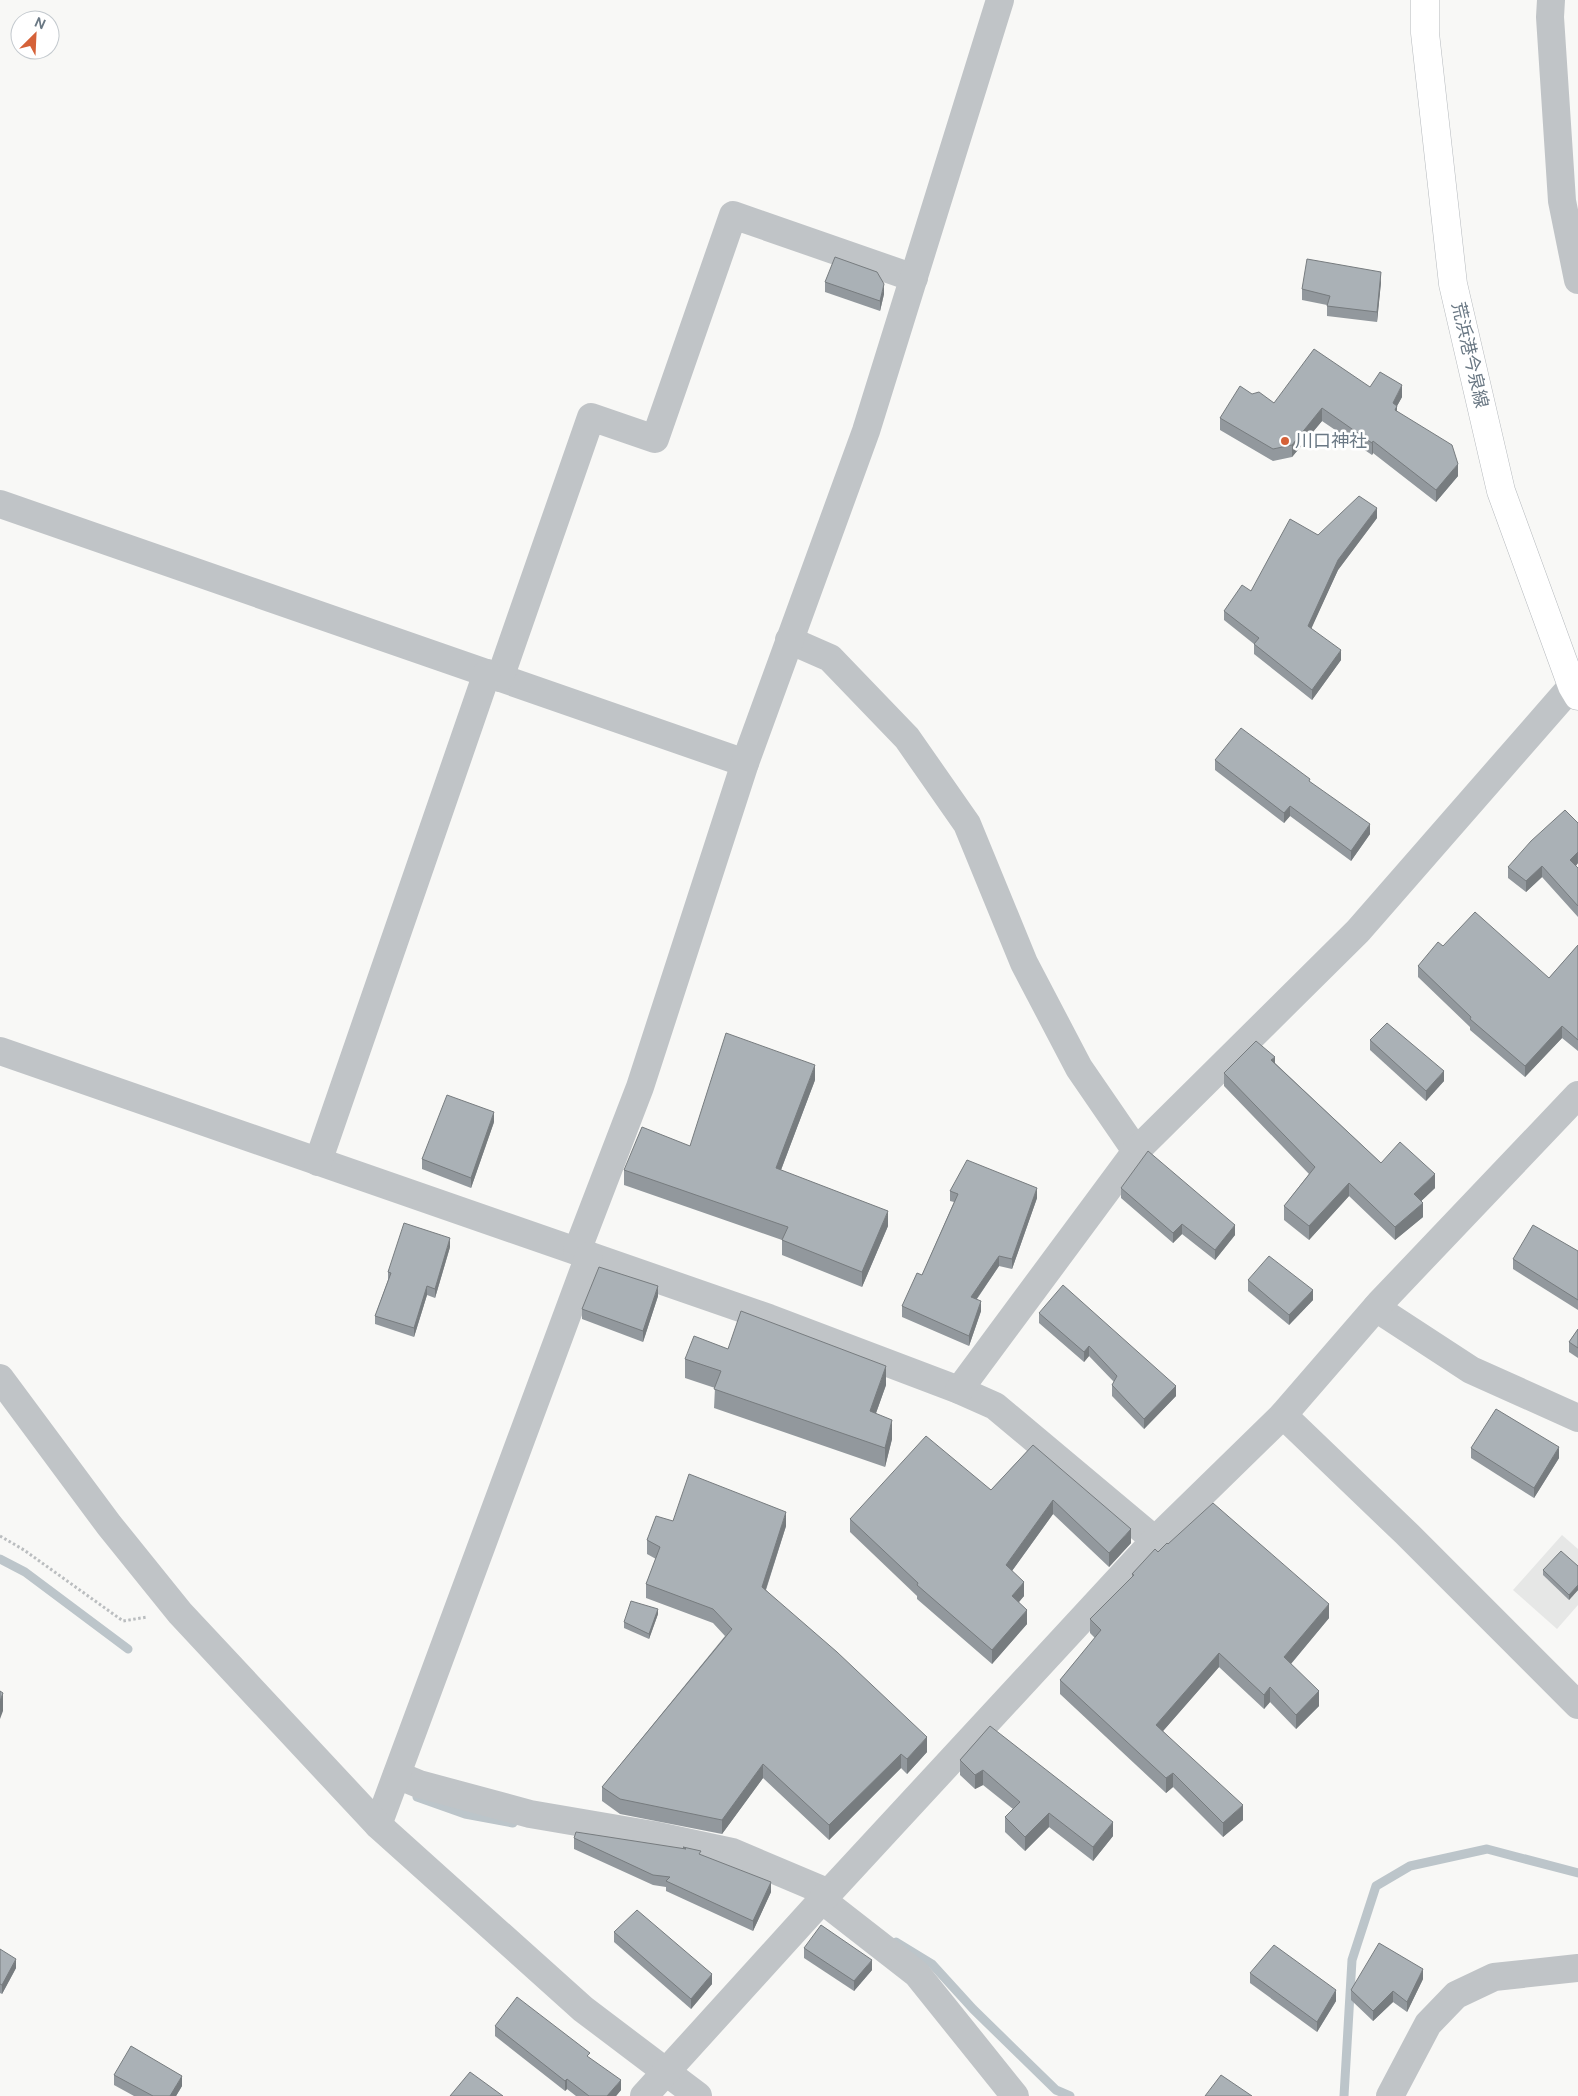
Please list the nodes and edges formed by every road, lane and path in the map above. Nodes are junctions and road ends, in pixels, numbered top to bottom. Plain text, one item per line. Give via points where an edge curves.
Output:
1 (1000, 0) edge
2 (1425, 0) edge
3 (1551, 0) edge
4 (914, 278) junction
5 (1578, 280) edge
6 (0, 504) edge
7 (789, 640) junction
8 (494, 676) junction
9 (1575, 691) edge
10 (745, 763) junction
11 (0, 1051) edge
12 (1578, 1095) edge
13 (1136, 1150) junction
14 (318, 1162) junction
15 (583, 1254) junction
16 (1376, 1308) junction
17 (0, 1378) edge
18 (960, 1390) junction
19 (1283, 1415) junction
20 (1578, 1418) edge
21 (0, 1536) edge
22 (1156, 1540) junction
23 (180, 1613) junction
24 (1578, 1705) edge
25 (408, 1780) junction
26 (378, 1825) junction
27 (826, 1896) junction
28 (1578, 1968) edge
29 (668, 2072) junction
30 (644, 2096) edge
31 (698, 2096) edge
32 (1015, 2096) edge
33 (1390, 2096) edge

1 - 4 street
2 - 9 main road, 荒浜港今泉線 via 1425,33 1453,284 1502,491
3 - 5 street via 1562,201
4 - 7 street via 866,431
4 - 8 street via 733,215 655,439 591,417
6 - 8 street
7 - 10 street
7 - 13 street via 830,658 907,738 968,824 1024,963 1079,1068
8 - 10 street
8 - 14 street
9 - 13 street via 1358,931
10 - 15 street
11 - 14 street
12 - 16 street
13 - 18 street
14 - 15 street
15 - 18 street via 769,1318
15 - 25 street
16 - 19 street
16 - 20 street via 1471,1370
17 - 23 street via 109,1525
18 - 22 street via 995,1406
19 - 22 street
19 - 24 street via 1406,1532
21 - 23 path via 123,1621
22 - 27 street
23 - 26 street
25 - 26 street
25 - 27 street via 530,1814 732,1852
26 - 29 street via 582,2009
27 - 29 street
27 - 32 street via 917,1974
28 - 33 street via 1494,1977 1456,1995 1428,2024
29 - 30 street
29 - 31 street

